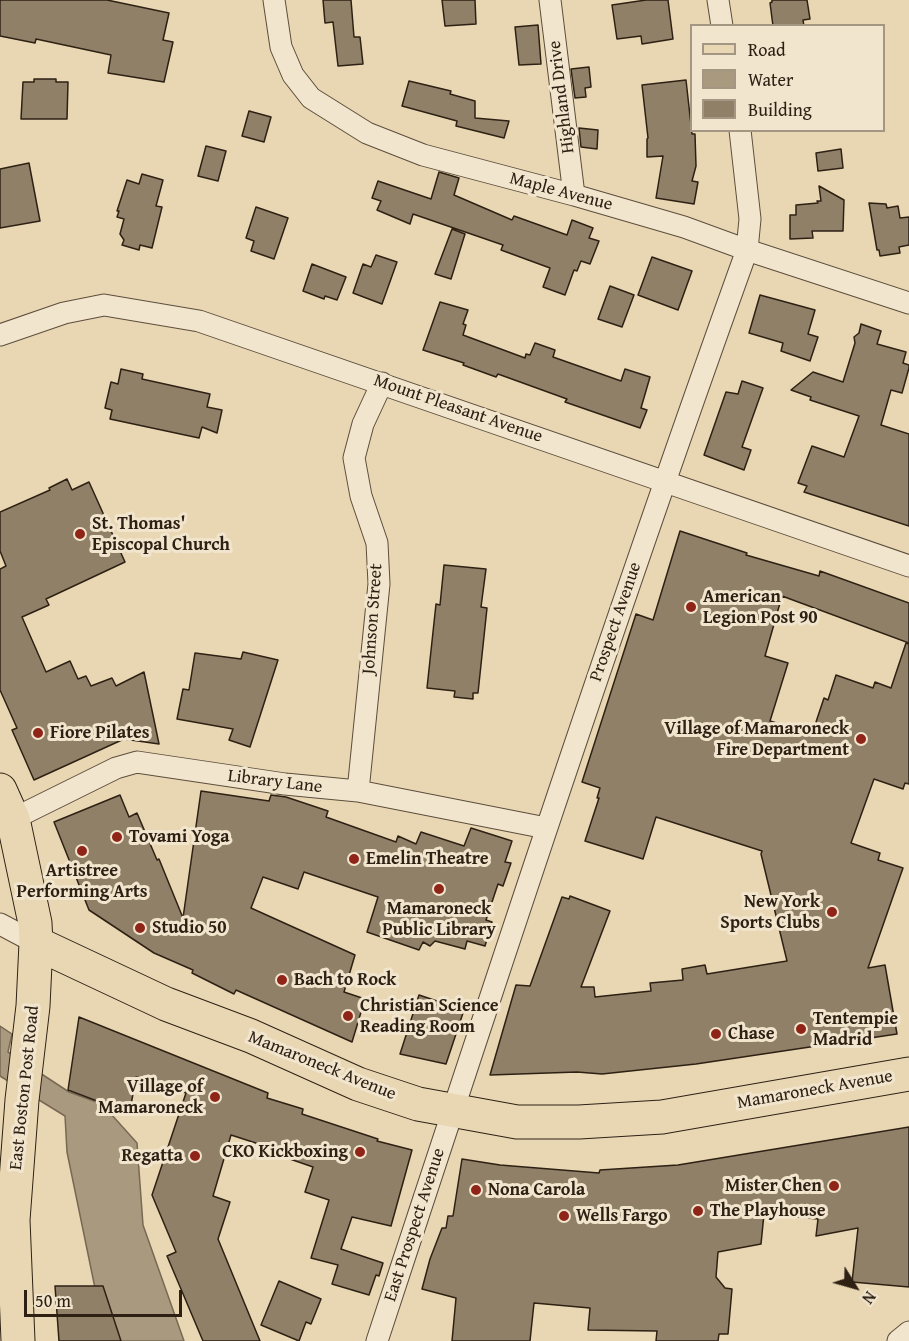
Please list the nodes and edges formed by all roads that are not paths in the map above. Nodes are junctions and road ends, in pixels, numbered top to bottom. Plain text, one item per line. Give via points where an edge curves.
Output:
1 (550, 0) edge
2 (718, 0) edge
3 (275, 6) edge
4 (722, 24) edge
5 (740, 132) edge
6 (574, 195) junction
7 (747, 250) junction
8 (909, 303) edge
9 (0, 335) edge
10 (382, 383) junction
11 (664, 480) junction
12 (909, 566) edge
13 (0, 790) edge
14 (358, 791) junction
15 (14, 819) junction
16 (546, 828) junction
17 (0, 857) edge
18 (0, 924) edge
19 (0, 934) edge
20 (36, 943) junction
21 (909, 1074) edge
22 (453, 1109) junction
23 (909, 1332) edge
24 (18, 1341) edge
25 (377, 1341) edge
26 (898, 1341) edge

1 - 6 street, Highland Drive
2 - 4 street
3 - 6 street, Maple Avenue via 281,47 293,75 311,98 367,133 423,155
5 - 7 street, Prospect Avenue via 750,219
6 - 7 street, Maple Avenue via 684,226
7 - 8 street, Maple Avenue
7 - 11 street, Prospect Avenue
9 - 10 street, Mount Pleasant Avenue via 64,313 104,305 199,321
10 - 11 street, Mount Pleasant Avenue
10 - 14 street, Johnson Street via 363,424 354,458 361,496 377,543 378,584
11 - 12 street, Mount Pleasant Avenue
11 - 16 street, Prospect Avenue
13 - 15 main road, East Boston Post Road
14 - 15 street, Library Lane via 137,762 116,768
14 - 16 street, Library Lane
15 - 17 main road
15 - 20 main road, East Boston Post Road
16 - 22 street, Prospect Avenue
18 - 20 street
19 - 20 street
20 - 22 main road, Mamaroneck Avenue via 166,1004 251,1036 358,1084 418,1104
20 - 24 main road, East Boston Post Road via 13,1220
21 - 22 main road, Mamaroneck Avenue via 662,1117 518,1122
22 - 25 street, East Prospect Avenue
23 - 26 street

